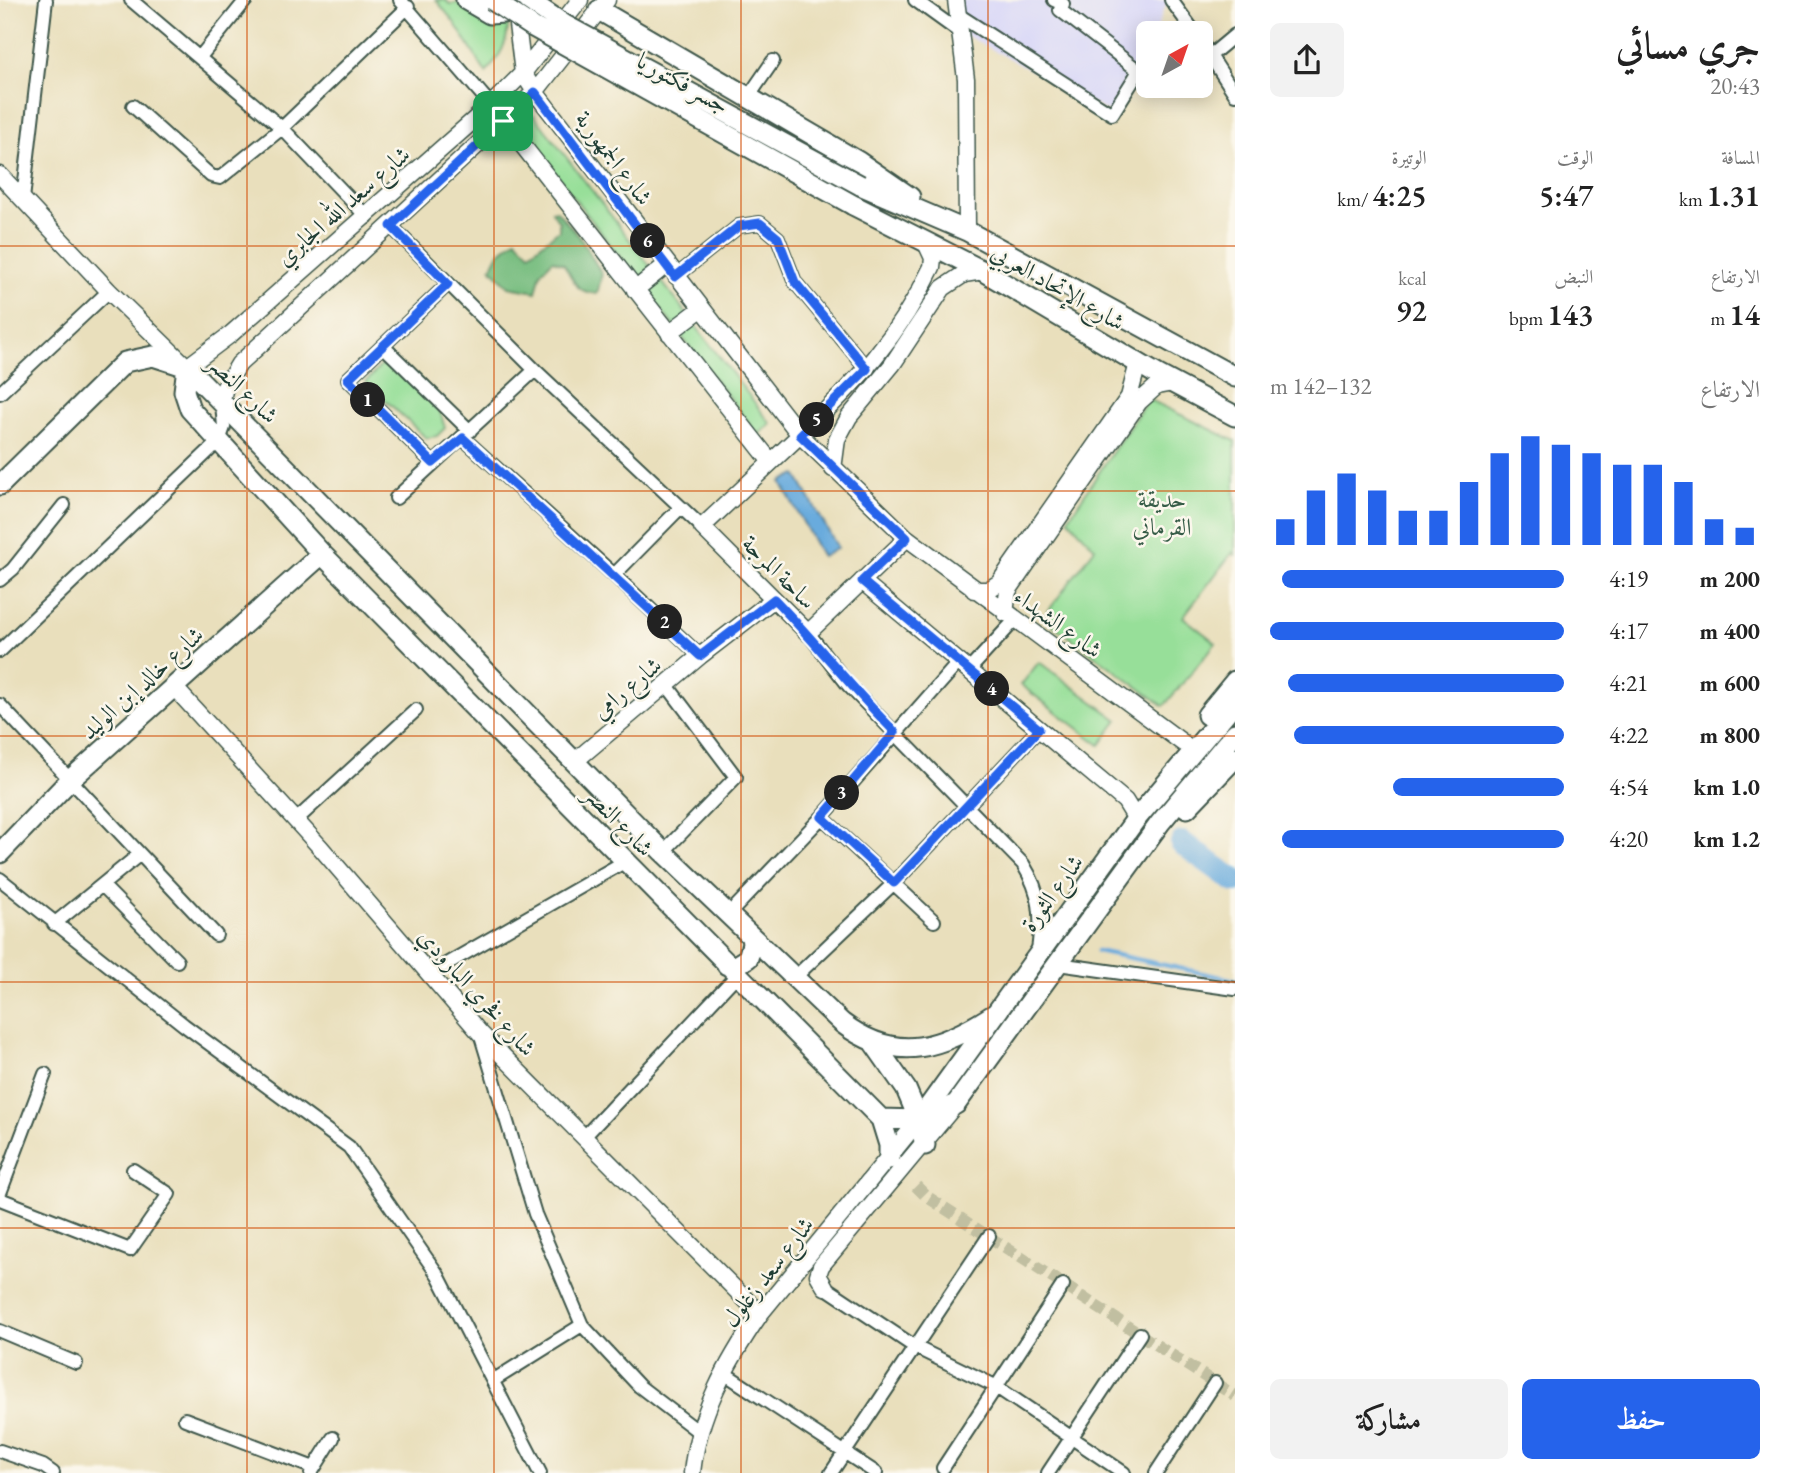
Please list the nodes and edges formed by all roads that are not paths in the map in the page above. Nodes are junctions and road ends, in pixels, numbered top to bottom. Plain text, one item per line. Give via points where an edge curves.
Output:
1 (46, 0) edge
2 (131, 0) edge
3 (246, 0) edge
4 (466, 0) edge
5 (492, 0) edge
6 (580, 0) edge
7 (915, 0) edge
8 (1054, 0) edge
9 (1171, 0) edge
10 (520, 2) edge
11 (404, 4) edge
12 (603, 5) edge
13 (956, 7) edge
14 (1186, 21) edge
15 (958, 31) junction
16 (1235, 35) edge
17 (1213, 53) edge
18 (200, 57) junction
19 (1213, 58) edge
20 (773, 61) dead end
21 (523, 73) junction
22 (535, 92) junction
23 (1235, 94) edge
24 (749, 96) junction
25 (491, 105) junction
26 (133, 106) dead end
27 (503, 121) junction
28 (282, 128) junction
29 (0, 175) edge
30 (860, 185) joint
31 (23, 199) junction
32 (853, 205) joint
33 (367, 217) junction
34 (939, 218) junction
35 (391, 226) junction
36 (967, 231) junction
37 (926, 243) junction
38 (670, 271) junction
39 (983, 271) junction
40 (448, 284) junction
41 (635, 290) junction
42 (109, 291) junction
43 (701, 309) junction
44 (669, 333) junction
45 (383, 346) junction
46 (1138, 363) junction
47 (187, 367) junction
48 (867, 369) junction
49 (535, 370) junction
50 (1235, 377) edge
51 (1173, 383) junction
52 (0, 393) edge
53 (222, 399) junction
54 (1235, 416) edge
55 (467, 435) junction
56 (800, 435) junction
57 (219, 441) junction
58 (278, 457) junction
59 (771, 462) junction
60 (433, 463) junction
61 (832, 470) junction
62 (253, 478) junction
63 (0, 485) edge
64 (1069, 493) junction
65 (396, 498) dead end
66 (64, 505) dead end
67 (681, 507) junction
68 (702, 527) junction
69 (907, 538) junction
70 (322, 554) junction
71 (614, 575) junction
72 (0, 580) edge
73 (862, 581) junction
74 (974, 590) junction
75 (774, 599) junction
76 (1010, 617) junction
77 (808, 634) junction
78 (0, 651) edge
79 (700, 656) junction
80 (964, 666) junction
81 (1235, 681) edge
82 (666, 684) junction
83 (174, 687) junction
84 (1235, 702) edge
85 (0, 705) edge
86 (416, 710) dead end
87 (1039, 729) junction
88 (895, 732) junction
89 (1235, 733) edge
90 (1183, 743) junction
91 (575, 761) junction
92 (1231, 769) edge
93 (71, 779) junction
94 (968, 806) junction
95 (1141, 813) junction
96 (822, 817) junction
97 (295, 821) junction
98 (1160, 823) junction
99 (663, 852) junction
100 (0, 853) edge
101 (140, 854) junction
102 (624, 862) junction
103 (0, 879) edge
104 (894, 883) junction
105 (102, 885) junction
106 (728, 915) junction
107 (934, 920) dead end
108 (54, 924) junction
109 (216, 935) dead end
110 (751, 936) junction
111 (1038, 955) junction
112 (177, 961) dead end
113 (1058, 964) junction
114 (732, 970) junction
115 (429, 974) junction
116 (794, 978) junction
117 (1235, 989) edge
118 (996, 1013) junction
119 (480, 1033) junction
120 (873, 1042) junction
121 (44, 1074) dead end
122 (906, 1089) junction
123 (956, 1104) junction
124 (881, 1119) junction
125 (919, 1120) junction
126 (584, 1137) junction
127 (925, 1145) junction
128 (889, 1159) junction
129 (133, 1170) dead end
130 (0, 1193) edge
131 (0, 1199) edge
132 (989, 1237) dead end
133 (1063, 1284) dead end
134 (825, 1287) joint
135 (760, 1314) junction
136 (582, 1325) junction
137 (0, 1331) edge
138 (1140, 1334) dead end
139 (915, 1347) junction
140 (76, 1363) dead end
141 (724, 1373) junction
142 (494, 1380) junction
143 (1214, 1383) dead end
144 (995, 1387) junction
145 (185, 1419) dead end
146 (699, 1432) junction
147 (333, 1438) dead end
148 (1071, 1438) junction
149 (0, 1451) edge
150 (845, 1452) junction
151 (943, 1468) dead end
152 (312, 1470) edge
153 (53, 1473) edge
154 (540, 1473) edge
155 (692, 1473) edge
156 (831, 1473) edge
157 (876, 1473) edge
158 (1048, 1473) edge
159 (1124, 1473) edge
160 (1156, 1473) edge

1 - 31 street
2 - 18 street
3 - 18 street
4 - 10 highway via 490,14 503,13
5 - 32 highway, جسر فكتوريا, bridge
6 - 21 main road, شارع سعد الله الجابري
7 - 15 street
8 - 13 street via 1063,4 1060,10 1139,71 1112,114
9 - 14 street
10 - 21 main road
10 - 30 highway, جسر فكتوريا, bridge
11 - 25 street
11 - 28 street
12 - 22 main road, شارع سعد الله الجابري
12 - 24 highway
13 - 15 main road
15 - 36 main road via 966,79
16 - 17 street
18 - 28 street
19 - 23 street
20 - 24 street
21 - 22 main road, شارع الجمهورية
21 - 25 main road, شارع سعد الله الجابري
22 - 27 main road, شارع سعد الله الجابري
22 - 38 main road, شارع الجمهورية
24 - 34 highway via 859,162
25 - 27 main road
25 - 33 main road, شارع سعد الله الجابري
26 - 28 street via 211,176 220,178
27 - 35 main road, شارع سعد الله الجابري
27 - 41 main road
28 - 33 street
29 - 31 main road
30 - 34 highway, شارع الإتحاد العربي
31 - 42 main road
32 - 37 highway, شارع الإتحاد العربي
33 - 47 main road, شارع سعد الله الجابري
34 - 36 highway, شارع الإتحاد العربي
35 - 40 street
35 - 53 main road, شارع سعد الله الجابري via 239,364
36 - 50 highway, شارع الإتحاد العربي
37 - 39 highway, شارع الإتحاد العربي
37 - 48 main road via 933,258 927,279
38 - 41 main road
38 - 43 main road, شارع الجمهورية
38 - 48 street via 739,226 760,223 778,238 795,282
39 - 46 highway, شارع الإتحاد العربي
39 - 61 main road via 964,274 943,288 892,365 849,417 837,439
40 - 45 street
40 - 49 street
41 - 44 main road
42 - 47 main road
42 - 52 street
43 - 44 main road
43 - 56 main road, شارع الجمهورية
44 - 59 main road
45 - 55 street
45 - 60 street via 348,379
46 - 51 highway, شارع الإتحاد العربي
46 - 64 main road via 1129,397
47 - 53 highway, شارع النصر
47 - 57 highway, شارع النصر via 186,402
47 - 63 highway via 153,356 125,362
48 - 56 main road
49 - 55 street
49 - 67 street
51 - 54 highway, شارع الإتحاد العربي
51 - 64 main road via 1157,386 1144,396
53 - 57 street via 224,427
53 - 58 highway, شارع النصر
55 - 60 street
55 - 71 street
56 - 59 main road
56 - 61 main road
57 - 62 highway, شارع النصر
57 - 78 street
58 - 62 highway via 258,466
58 - 91 highway, شارع النصر
59 - 68 main road
60 - 65 street
61 - 69 main road
62 - 70 highway, شارع النصر
64 - 74 main road via 999,583 988,590
64 - 76 main road via 1009,591
66 - 72 street
67 - 68 street
67 - 71 street
68 - 75 main road, ساحة المرجة
69 - 73 main road, ساحة المرجة
69 - 74 main road, شارع الشهداء
70 - 83 highway, شارع خالد إبن الوليد
70 - 102 highway, شارع النصر
71 - 79 street
73 - 77 main road, ساحة المرجة
73 - 80 main road
74 - 76 main road, شارع الشهداء
75 - 77 main road, ساحة المرجة
75 - 79 main road, شارع رامي
76 - 80 street
76 - 90 main road, شارع الشهداء
77 - 88 street via 849,686
79 - 82 main road, شارع رامي
80 - 87 main road
80 - 88 street
81 - 90 highway
82 - 91 main road, شارع رامي
82 - 99 street via 736,777
83 - 93 highway, شارع خالد إبن الوليد
83 - 97 main road, شارع فخري البارودي
84 - 95 highway, شارع الثورة
85 - 93 street
86 - 97 street
87 - 94 street
87 - 95 main road
88 - 94 street
88 - 96 street
89 - 98 highway, شارع الثورة
90 - 95 highway via 1155,779
91 - 99 highway, شارع النصر
92 - 98 highway via 1182,813
93 - 100 highway, شارع خالد إبن الوليد
93 - 101 street
94 - 104 street
94 - 111 street via 1023,864 1035,884 1041,906
95 - 111 highway, شارع الثورة
96 - 104 street
96 - 106 street
97 - 115 main road, شارع فخري البارودي
98 - 113 highway, شارع الثورة
99 - 106 highway, شارع النصر
101 - 105 street
101 - 109 street
102 - 114 highway, شارع النصر
102 - 115 street
103 - 108 street
104 - 107 street
104 - 116 street
105 - 108 street
105 - 112 street
106 - 110 highway, شارع النصر
108 - 142 street via 349,1147 438,1275
110 - 114 highway via 748,958
110 - 116 highway, شارع النصر
111 - 118 highway, شارع الثورة
113 - 117 street
113 - 123 highway, شارع الثورة
114 - 124 highway, شارع النصر
114 - 126 street
115 - 119 main road, شارع فخري البارودي
116 - 120 highway, شارع النصر via 842,1023
118 - 120 highway, شارع النصر via 947,1042 923,1048
118 - 125 highway, شارع الثورة
119 - 126 main road, شارع فخري البارودي
119 - 136 street via 535,1214
120 - 122 highway
121 - 130 street
122 - 124 highway via 900,1110
122 - 125 highway
123 - 125 highway
123 - 127 main road
124 - 125 highway
124 - 128 highway
125 - 127 highway
125 - 128 main road, شارع سعد زغلول
126 - 135 main road, شارع فخري البارودي
127 - 134 main road via 821,1266 818,1276
128 - 135 main road, شارع سعد زغلول
129 - 131 street via 169,1194 130,1250
132 - 139 street
133 - 144 street
134 - 139 street
135 - 141 main road, شارع سعد زغلول
136 - 142 street
136 - 146 street via 639,1385
137 - 140 street
138 - 148 street
139 - 144 street
139 - 150 street
141 - 146 main road, شارع سعد زغلول
141 - 150 street
142 - 154 street
143 - 160 street
144 - 148 street
144 - 151 street
145 - 152 street
146 - 155 main road, شارع سعد زغلول
147 - 152 street
148 - 158 street
148 - 159 street
149 - 153 street
150 - 156 street
150 - 157 street

